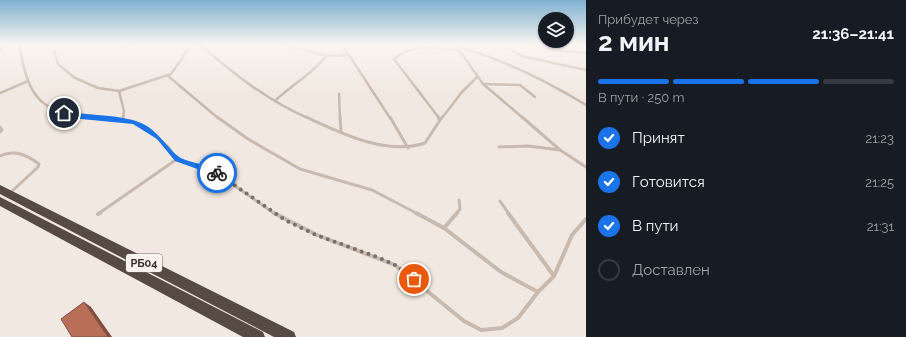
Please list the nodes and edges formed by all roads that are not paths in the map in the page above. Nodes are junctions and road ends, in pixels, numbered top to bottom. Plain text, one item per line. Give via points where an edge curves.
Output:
1 (23, 60) edge
2 (57, 60) edge
3 (182, 60) edge
4 (219, 60) edge
5 (324, 60) edge
6 (352, 60) edge
7 (395, 60) edge
8 (465, 60) edge
9 (496, 60) edge
10 (539, 60) edge
11 (586, 70) edge
12 (168, 76) junction
13 (477, 77) junction
14 (28, 81) junction
15 (483, 84) junction
16 (119, 91) junction
17 (0, 93) edge
18 (339, 94) dead end
19 (535, 97) dead end
20 (275, 101) junction
21 (586, 105) edge
22 (439, 119) junction
23 (123, 120) junction
24 (0, 127) edge
25 (0, 132) edge
26 (341, 132) junction
27 (499, 147) dead end
28 (408, 148) junction
29 (560, 150) junction
30 (0, 156) edge
31 (178, 159) junction
32 (586, 167) edge
33 (3, 195) edge
34 (459, 200) dead end
35 (500, 201) dead end
36 (98, 214) dead end
37 (586, 218) edge
38 (444, 228) junction
39 (554, 276) junction
40 (538, 292) junction
41 (258, 337) edge
42 (289, 337) edge

1 - 14 lane
2 - 16 lane via 58,64 75,78 98,88
3 - 12 lane
4 - 20 lane
5 - 20 lane
6 - 28 lane
7 - 22 lane
8 - 13 lane
9 - 21 lane via 545,80
10 - 11 lane
12 - 16 lane
12 - 38 lane via 223,122 295,166 372,190
13 - 15 lane
13 - 22 lane via 465,87
14 - 17 lane
14 - 23 lane via 31,91 40,102 56,110 81,117
15 - 19 lane via 520,85
15 - 29 lane
16 - 23 lane via 124,111
18 - 26 lane
20 - 26 lane
22 - 28 lane via 425,143
23 - 31 lane via 145,127 168,146
24 - 25 lane
26 - 28 lane via 367,141
27 - 29 lane via 528,146
29 - 32 lane
30 - 33 lane via 6,152 16,151 39,164 38,168
31 - 36 lane
31 - 40 lane via 218,174 285,220 316,235 395,265 475,328 494,330 506,326 527,308
33 - 41 highway, РБ04
33 - 42 highway, РБ04
34 - 38 lane via 460,210
35 - 39 lane
37 - 39 lane via 572,235
38 - 40 lane via 501,272
39 - 40 lane

